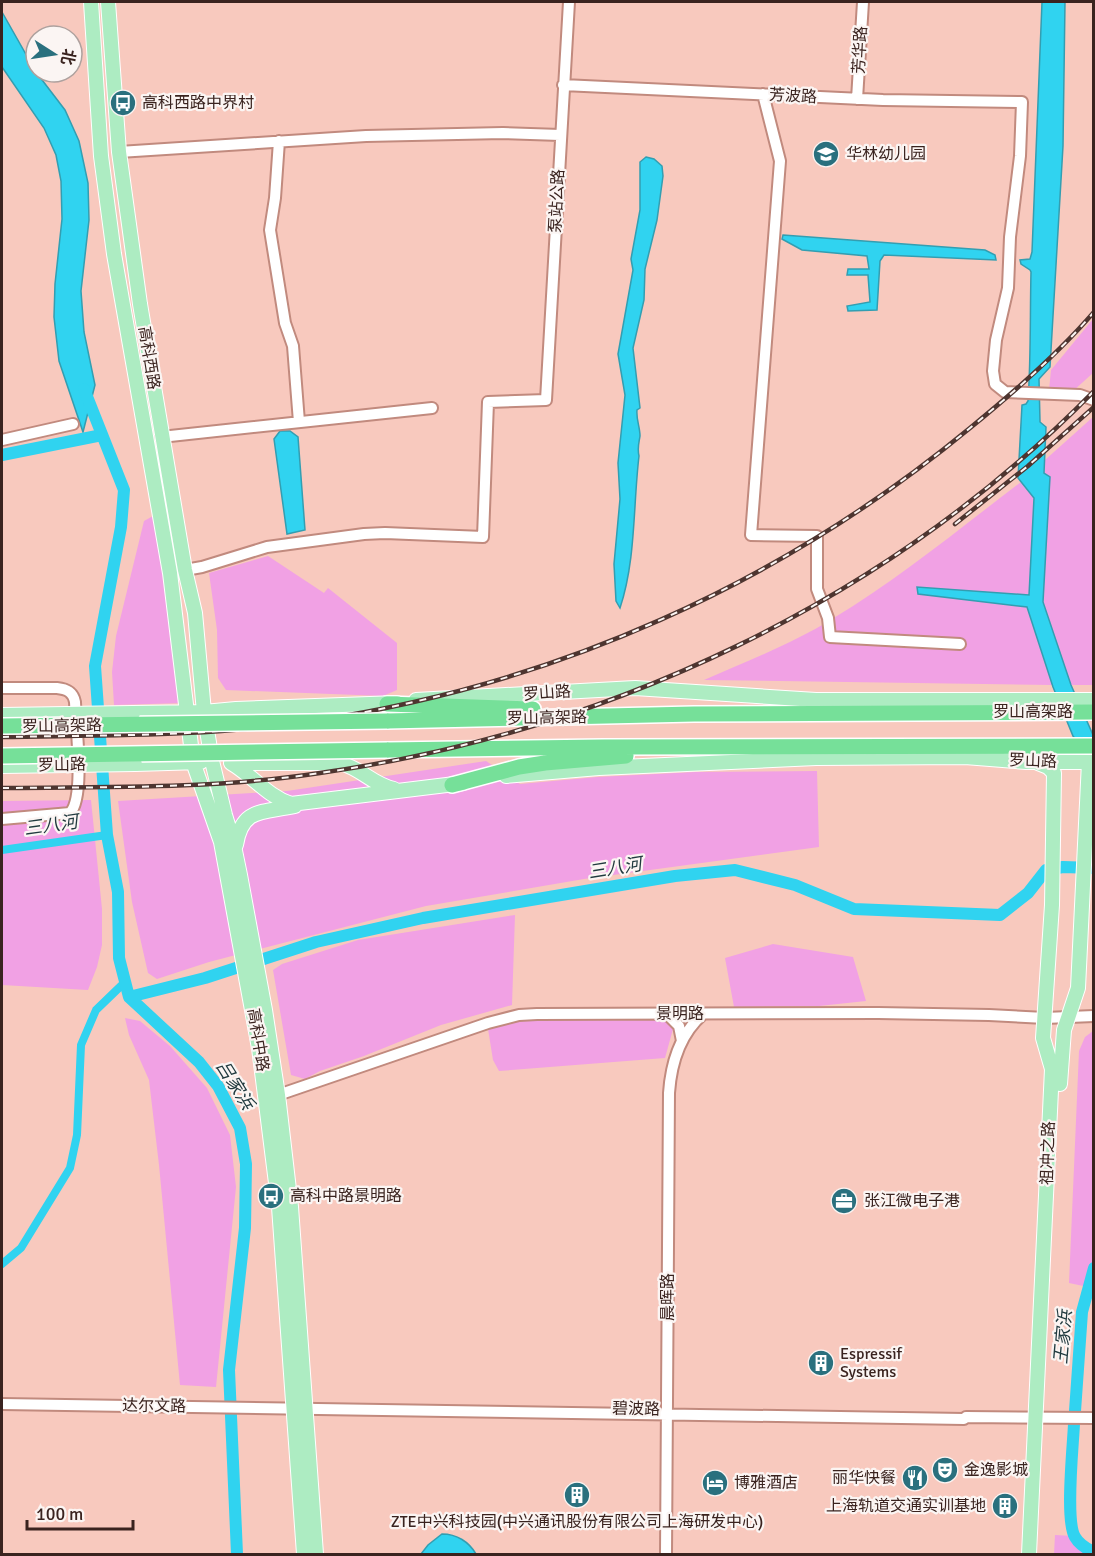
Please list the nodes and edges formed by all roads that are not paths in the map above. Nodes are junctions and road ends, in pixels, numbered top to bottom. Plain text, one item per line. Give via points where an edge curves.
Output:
1 (91, 2) edge
2 (108, 2) edge
3 (569, 2) edge
4 (863, 2) edge
5 (563, 85) junction
6 (763, 94) junction
7 (857, 99) junction
8 (560, 135) junction
9 (279, 141) junction
10 (119, 152) junction
11 (1094, 400) edge
12 (432, 408) dead end
13 (299, 422) junction
14 (73, 424) dead end
15 (161, 437) junction
16 (2, 440) edge
17 (185, 570) junction
18 (960, 644) dead end
19 (2, 688) edge
20 (387, 704) junction
21 (1049, 706) junction
22 (1089, 706) edge
23 (186, 711) junction
24 (204, 712) junction
25 (694, 714) junction
26 (2, 715) edge
27 (2, 726) edge
28 (1094, 746) edge
29 (693, 748) junction
30 (2, 756) edge
31 (212, 761) junction
32 (193, 762) junction
33 (1036, 762) junction
34 (1091, 762) edge
35 (231, 763) junction
36 (2, 766) edge
37 (452, 785) junction
38 (399, 790) junction
39 (310, 803) junction
40 (2, 819) edge
41 (235, 850) junction
42 (249, 954) junction
43 (253, 976) junction
44 (667, 1014) junction
45 (703, 1014) junction
46 (1094, 1016) edge
47 (1045, 1018) junction
48 (1068, 1018) junction
49 (682, 1041) junction
50 (278, 1095) junction
51 (2, 1398) edge
52 (2, 1404) edge
53 (198, 1404) junction
54 (300, 1406) junction
55 (668, 1412) junction
56 (1040, 1417) junction
57 (1094, 1418) edge
58 (304, 1554) edge
59 (316, 1554) edge
60 (666, 1554) edge
61 (1029, 1554) edge
62 (1037, 1554) edge

1 - 23 main road, 高科西路 via 101,156 114,254 170,573
2 - 10 main road, 高科西路
3 - 5 street, 泵站公路
4 - 7 street, 芳华路
5 - 6 street, 芳波路
5 - 8 street, 泵站公路
6 - 7 street, 芳波路
6 - 18 street via 780,161 751,535 817,536 817,589 828,618 830,637
7 - 11 street, 芳波路 via 1022,102 1008,288 996,340 995,384 1001,390 1080,395
8 - 9 street via 436,134
8 - 17 street, 泵站公路 via 546,400 488,402 483,537 364,534 267,547
9 - 10 street
9 - 13 street via 270,230 285,323 293,346
10 - 15 main road, 高科西路
12 - 13 street
13 - 15 street
14 - 16 street
15 - 17 main road, 高科西路
17 - 24 main road, 高科西路 via 195,613
19 - 40 street via 63,688 74,697 78,796 74,809 66,814
20 - 21 main road, 罗山路 via 635,688 816,700
20 - 24 main road, 罗山路
20 - 25 highway
21 - 22 highway, 罗山高架路
21 - 25 highway, 罗山高架路
23 - 24 main road, 罗山路
23 - 26 main road, 罗山路, bridge
23 - 32 main road, 高科中路
24 - 31 main road, 高科中路
25 - 27 highway, 罗山高架路, bridge
28 - 29 highway, 罗山高架路
29 - 30 highway, 罗山高架路, bridge
29 - 37 highway via 545,763
31 - 32 main road, 罗山路
31 - 35 main road, 罗山路
31 - 41 main road, 高科中路
32 - 36 main road, 罗山路, bridge
32 - 42 main road, 高科中路 via 221,842
33 - 34 main road, 罗山路
33 - 37 main road, 罗山路 via 965,757 783,760 551,771
33 - 47 main road, 祖冲之路 via 1054,773
34 - 48 main road, 祖冲之路 via 1078,988
35 - 38 main road, 罗山路 via 340,763 355,768 374,783
35 - 39 main road, 罗山路 via 283,801
37 - 38 main road, 罗山路
38 - 39 main road, 罗山路
39 - 41 main road via 245,819
41 - 42 main road, 高科中路
42 - 43 main road, 高科中路
43 - 50 main road, 高科中路
43 - 54 main road, 高科中路
44 - 45 street, 景明路
44 - 49 street via 679,1026
44 - 50 street, 景明路 via 537,1014 504,1018
45 - 47 street, 景明路 via 878,1013
45 - 49 street, 晨晖路
46 - 48 street, 景明路
47 - 48 street, 景明路
47 - 56 main road, 祖冲之路 via 1044,1038 1052,1069
48 - 56 main road, 祖冲之路 via 1062,1043
49 - 55 street, 晨晖路 via 669,1093
50 - 54 main road, 高科中路 via 291,1207
51 - 53 street, 达尔文路
52 - 53 street, 达尔文路
53 - 54 street, 达尔文路
54 - 55 street, 碧波路
54 - 58 main road, 高科中路
54 - 59 main road, 高科中路
55 - 56 street, 碧波路
55 - 60 street, 晨晖路
56 - 57 street, 碧波路
56 - 61 main road, 祖冲之路
56 - 62 main road, 祖冲之路

